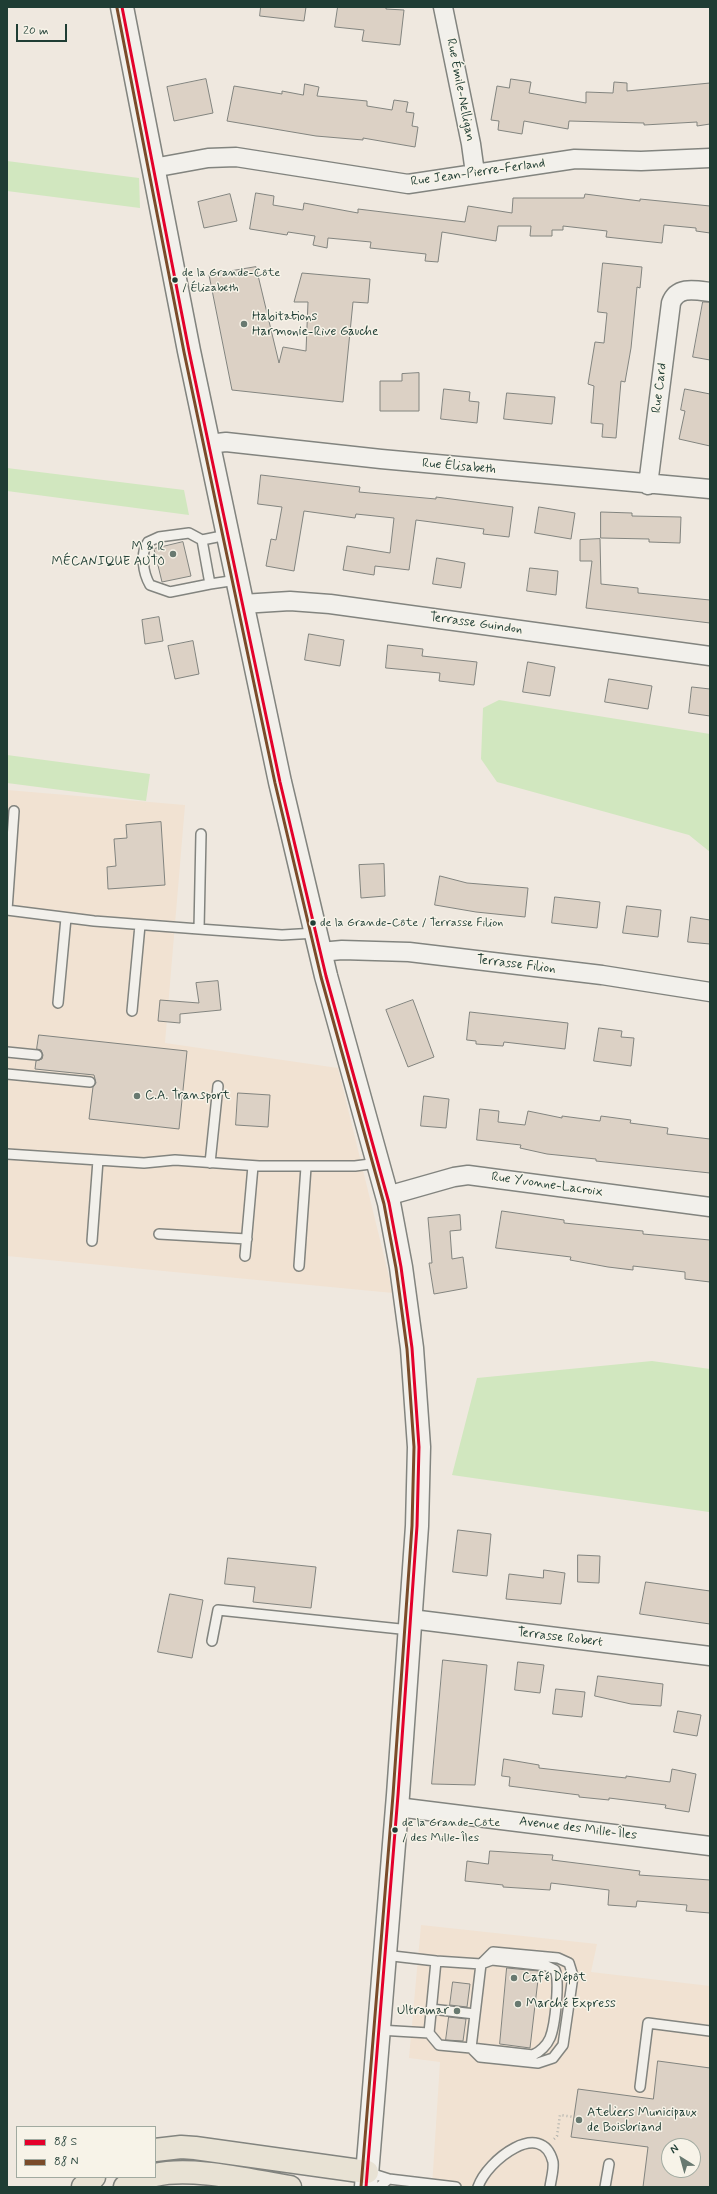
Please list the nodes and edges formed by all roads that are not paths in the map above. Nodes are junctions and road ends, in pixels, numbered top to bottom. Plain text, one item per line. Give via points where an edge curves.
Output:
1 (122, 7) edge
2 (443, 7) edge
3 (710, 158) edge
4 (153, 168) junction
5 (475, 173) junction
6 (710, 292) edge
7 (208, 444) junction
8 (648, 485) junction
9 (710, 489) edge
10 (227, 535) junction
11 (202, 540) junction
12 (237, 580) junction
13 (210, 584) junction
14 (242, 604) junction
15 (710, 656) edge
16 (14, 811) dead end
17 (201, 834) dead end
18 (7, 910) edge
19 (66, 918) junction
20 (140, 925) junction
21 (199, 929) junction
22 (318, 942) junction
23 (710, 992) edge
24 (58, 1003) dead end
25 (132, 1011) dead end
26 (7, 1052) edge
27 (37, 1055) dead end
28 (7, 1074) edge
29 (90, 1082) dead end
30 (218, 1086) dead end
31 (7, 1154) edge
32 (98, 1160) junction
33 (210, 1163) junction
34 (378, 1164) junction
35 (253, 1166) junction
36 (306, 1167) junction
37 (387, 1196) junction
38 (710, 1207) edge
39 (159, 1234) dead end
40 (247, 1239) junction
41 (92, 1241) dead end
42 (245, 1256) dead end
43 (299, 1266) dead end
44 (410, 1625) junction
45 (212, 1642) dead end
46 (710, 1656) edge
47 (397, 1807) junction
48 (710, 1846) edge
49 (384, 1955) junction
50 (436, 1960) junction
51 (481, 1964) junction
52 (431, 2009) junction
53 (475, 2014) junction
54 (379, 2030) junction
55 (710, 2031) edge
56 (429, 2033) junction
57 (471, 2048) junction
58 (640, 2087) dead end
59 (156, 2150) edge
60 (609, 2164) dead end
61 (156, 2175) edge
62 (93, 2178) edge
63 (145, 2178) edge
64 (390, 2179) junction
65 (371, 2182) edge
66 (83, 2187) edge
67 (125, 2187) edge
68 (290, 2187) edge
69 (456, 2187) edge
70 (478, 2187) edge
71 (550, 2187) edge
72 (606, 2187) edge

1 - 4 main road
2 - 5 street, Rue Émile-Nelligan
3 - 5 street, Rue Jean-Pierre-Ferland via 641,161 579,159
4 - 5 street, Rue Jean-Pierre-Ferland via 226,156 408,184
4 - 7 main road
6 - 8 street, Rue Card via 691,290 677,294 672,299
7 - 8 street, Rue Élisabeth via 226,442
7 - 10 main road
8 - 9 street, Rue Élisabeth
10 - 11 lane
10 - 12 main road
11 - 13 lane
11 - 13 lane via 188,533 159,537 148,542 144,551 145,573 150,585 163,591 170,592
12 - 13 lane
12 - 14 main road
14 - 15 street, Terrasse Guindon via 296,601 330,604
14 - 22 main road via 296,854
16 - 18 lane
17 - 21 lane
18 - 19 lane
19 - 20 lane
19 - 24 lane
20 - 21 lane
20 - 25 lane
21 - 22 lane via 282,935
22 - 23 street, Terrasse Filion via 342,950 408,952
22 - 34 main road
26 - 27 lane
28 - 29 lane
30 - 33 lane
31 - 32 lane
32 - 33 lane via 144,1163 175,1160
32 - 41 lane
33 - 35 lane
34 - 36 lane
34 - 37 main road
35 - 36 lane
35 - 40 lane
36 - 43 lane
37 - 38 street, Rue Yvonne-Lacroix via 468,1175
37 - 44 main road via 407,1308 417,1411 418,1503
39 - 40 lane
40 - 42 lane
44 - 45 lane via 218,1610
44 - 46 street, Terrasse Robert
44 - 47 main road
47 - 48 street, Avenue des Mille-Îles
47 - 49 main road
49 - 50 lane
49 - 54 main road
50 - 51 lane
50 - 52 lane
51 - 53 lane
51 - 57 lane via 492,1960 547,1966 555,1970 558,1979 552,2030 548,2042 533,2055
51 - 57 lane via 493,1952 558,1958 569,1963 573,1976 563,2045 553,2058 538,2063 480,2057
52 - 53 lane
52 - 56 lane
53 - 57 lane
54 - 56 lane
54 - 65 main road
55 - 58 lane via 648,2023
56 - 57 lane via 439,2045
59 - 65 highway via 195,2148
60 - 72 lane
61 - 68 highway via 196,2174
62 - 66 highway
63 - 67 highway
64 - 65 lane
64 - 65 lane
64 - 69 lane
70 - 71 lane via 495,2161 515,2147 528,2143 541,2146 551,2157 553,2168

